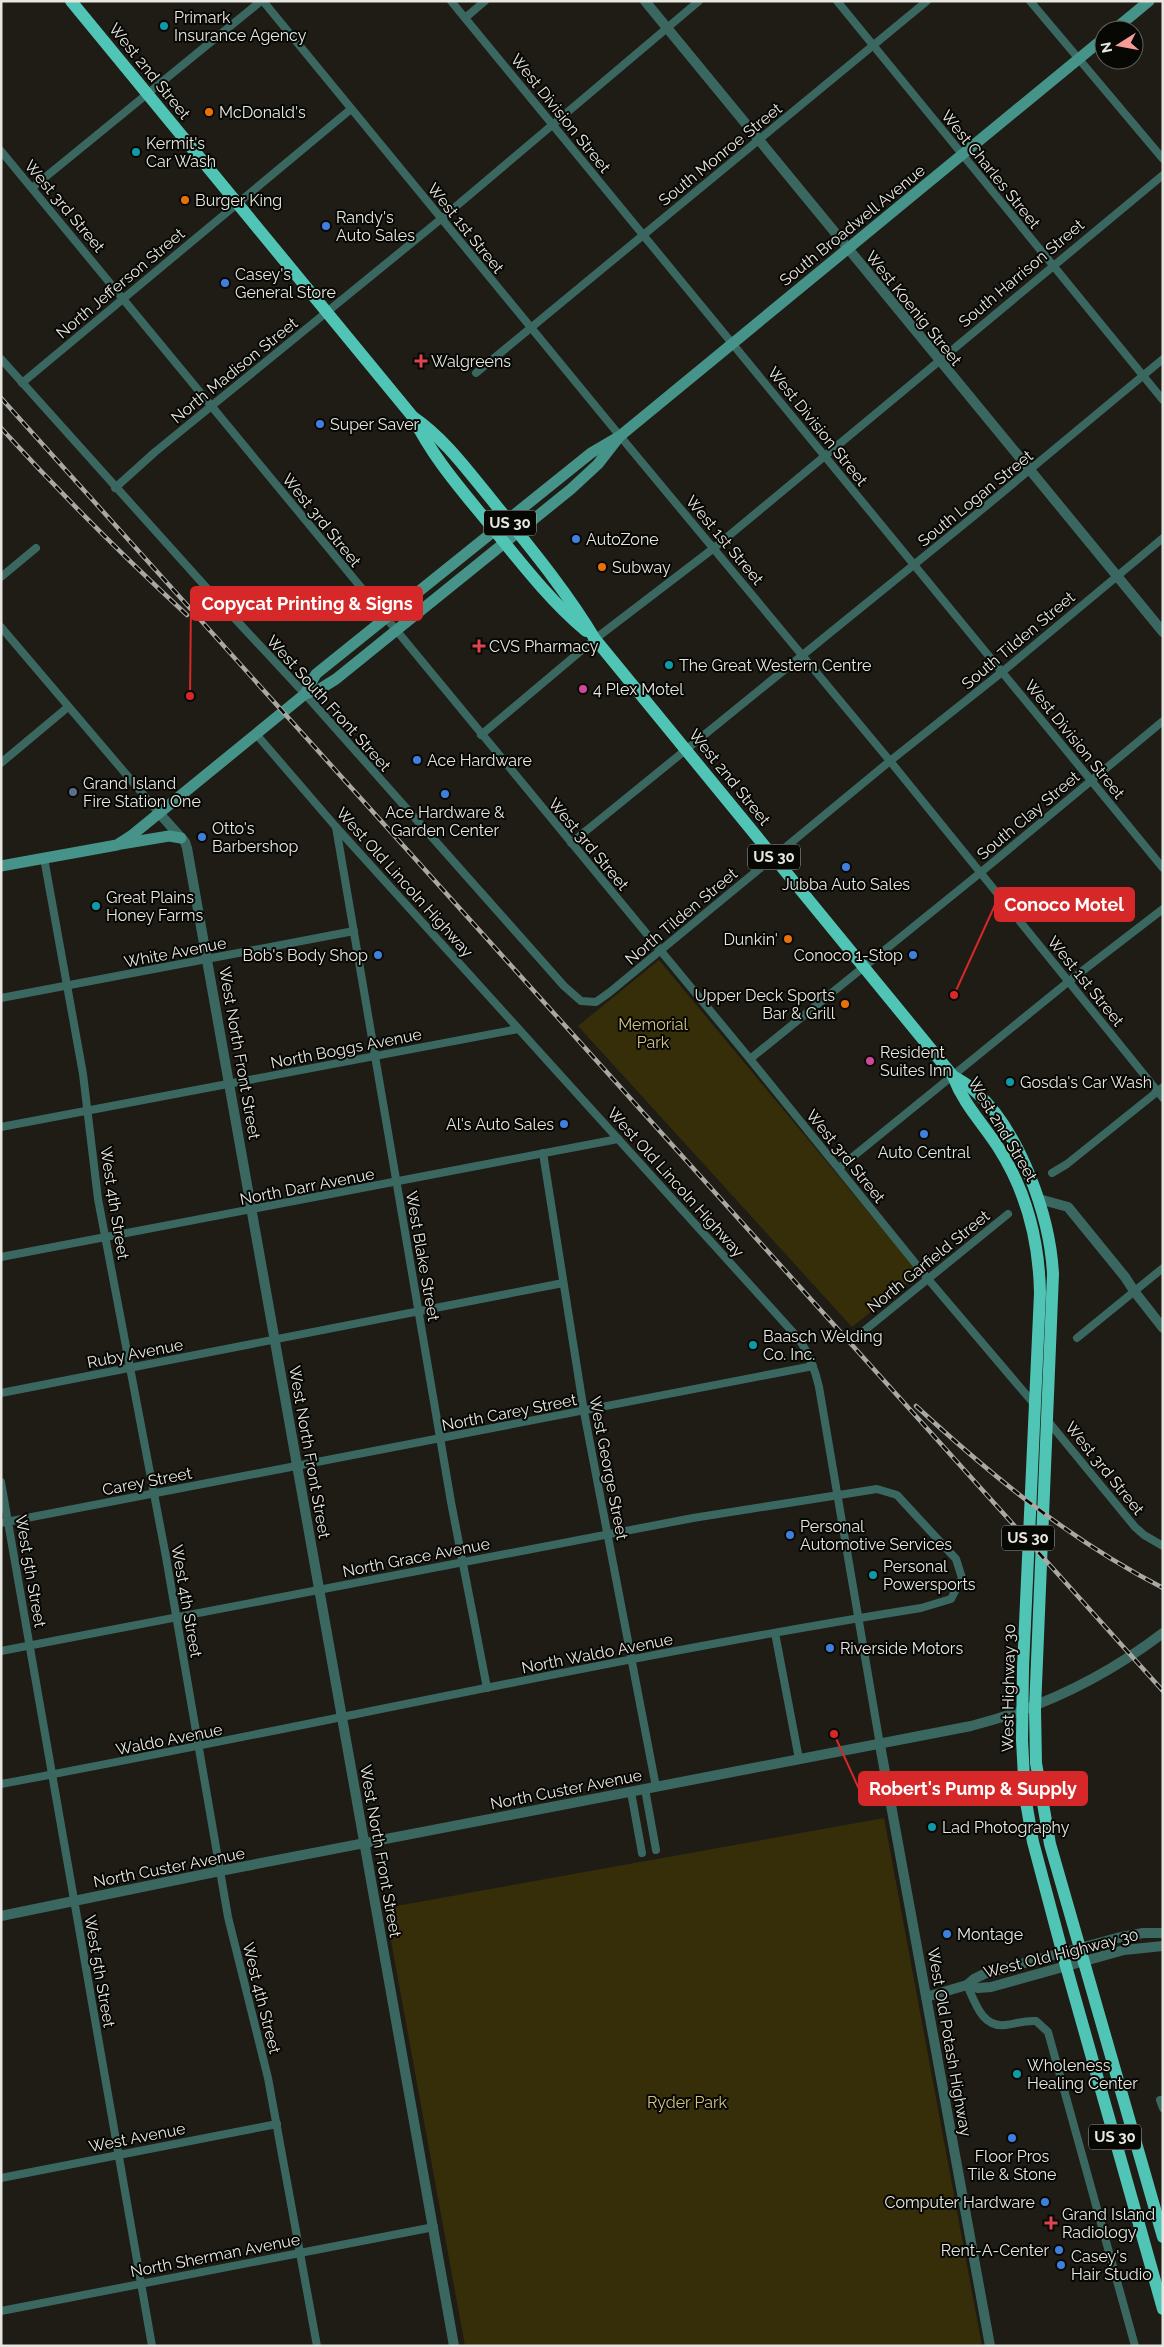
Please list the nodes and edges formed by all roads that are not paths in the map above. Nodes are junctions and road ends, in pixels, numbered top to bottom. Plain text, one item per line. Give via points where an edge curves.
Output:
1 (71, 1) edge
2 (262, 1) edge
3 (452, 1) edge
4 (486, 1) edge
5 (645, 1) edge
6 (699, 1) edge
7 (837, 1) edge
8 (927, 1) edge
9 (1030, 1) edge
10 (1149, 1) edge
11 (466, 18) junction
12 (1126, 20) edge
13 (666, 28) junction
14 (872, 45) junction
15 (1094, 46) edge
16 (1078, 60) junction
17 (147, 94) junction
18 (351, 109) junction
19 (553, 125) junction
20 (759, 141) junction
21 (1, 151) edge
22 (962, 155) junction
23 (1163, 159) edge
24 (1163, 175) edge
25 (32, 188) junction
26 (237, 203) junction
27 (441, 219) junction
28 (643, 235) junction
29 (846, 249) junction
30 (1052, 265) junction
31 (124, 297) junction
32 (327, 312) junction
33 (531, 328) junction
34 (733, 344) junction
35 (1, 359) edge
36 (1163, 359) edge
37 (938, 360) junction
38 (476, 372) dead end
39 (1143, 376) junction
40 (22, 382) junction
41 (1163, 400) edge
42 (212, 405) junction
43 (413, 417) junction
44 (620, 436) junction
45 (825, 457) junction
46 (1029, 471) junction
47 (115, 488) junction
48 (507, 519) junction
49 (494, 530) junction
50 (517, 532) junction
51 (1163, 538) edge
52 (504, 542) junction
53 (36, 548) dead end
54 (714, 548) junction
55 (914, 565) junction
56 (1116, 576) junction
57 (1, 577) edge
58 (386, 618) junction
59 (1, 627) edge
60 (396, 631) junction
61 (1163, 632) edge
62 (595, 640) junction
63 (803, 655) junction
64 (1002, 672) junction
65 (305, 694) junction
66 (68, 707) junction
67 (1163, 721) edge
68 (256, 734) junction
69 (481, 734) junction
70 (686, 749) junction
71 (890, 761) junction
72 (1, 763) edge
73 (1091, 780) junction
74 (159, 813) junction
75 (336, 827) junction
76 (181, 838) junction
77 (571, 844) junction
78 (117, 845) junction
79 (774, 856) junction
80 (44, 858) junction
81 (1, 866) edge
82 (1163, 868) edge
83 (980, 873) junction
84 (1163, 909) edge
85 (354, 931) junction
86 (660, 952) junction
87 (208, 960) junction
88 (865, 966) junction
89 (1068, 982) junction
90 (68, 986) junction
91 (604, 996) joint
92 (1, 998) edge
93 (518, 1028) junction
94 (376, 1056) junction
95 (750, 1059) junction
96 (953, 1076) junction
97 (230, 1084) junction
98 (1161, 1092) edge
99 (88, 1110) junction
100 (1, 1127) edge
101 (618, 1138) junction
102 (543, 1153) junction
103 (838, 1168) junction
104 (1052, 1174) dead end
105 (397, 1182) junction
106 (1039, 1199) junction
107 (1025, 1200) joint
108 (252, 1210) junction
109 (1008, 1214) dead end
110 (106, 1238) junction
111 (1, 1257) edge
112 (1163, 1268) edge
113 (928, 1279) junction
114 (564, 1283) junction
115 (1134, 1291) junction
116 (418, 1312) junction
117 (1163, 1328) edge
118 (866, 1330) dead end
119 (1077, 1338) dead end
120 (275, 1340) junction
121 (814, 1366) junction
122 (131, 1368) junction
123 (1, 1393) edge
124 (584, 1412) junction
125 (440, 1439) junction
126 (297, 1466) junction
127 (1, 1482) edge
128 (154, 1493) junction
129 (837, 1494) junction
130 (5, 1522) edge
131 (608, 1534) junction
132 (1163, 1546) edge
133 (464, 1563) junction
134 (319, 1589) junction
135 (176, 1616) junction
136 (857, 1618) junction
137 (775, 1633) junction
138 (1163, 1633) edge
139 (30, 1645) junction
140 (1, 1651) edge
141 (632, 1660) junction
142 (487, 1688) junction
143 (342, 1718) junction
144 (880, 1745) junction
145 (198, 1748) junction
146 (799, 1760) junction
147 (52, 1775) junction
148 (1, 1784) edge
149 (656, 1787) junction
150 (645, 1789) junction
151 (631, 1792) junction
152 (365, 1844) junction
153 (656, 1850) dead end
154 (642, 1853) dead end
155 (220, 1871) junction
156 (74, 1902) junction
157 (1, 1916) edge
158 (1163, 1933) edge
159 (1163, 1946) edge
160 (1079, 1947) junction
161 (1062, 1952) junction
162 (1084, 1961) junction
163 (1066, 1966) junction
164 (968, 1985) junction
165 (926, 1997) junction
166 (1160, 2100) dead end
167 (1163, 2108) edge
168 (277, 2124) junction
169 (118, 2155) junction
170 (1, 2178) edge
171 (434, 2227) junction
172 (1163, 2237) edge
173 (300, 2253) junction
174 (141, 2284) junction
175 (1163, 2309) edge
176 (1, 2310) edge
177 (152, 2346) edge
178 (317, 2346) edge
179 (454, 2346) edge
180 (990, 2346) edge
181 (1136, 2346) edge

1 - 17 highway, West 2nd Street / US 30
2 - 17 street
2 - 18 street, West 1st Street
3 - 11 street, West Division Street
4 - 11 street
5 - 13 street, West Koenig Street
6 - 13 street, North Madison Street
7 - 14 street, West Charles Street
8 - 14 street, South Monroe Street
9 - 16 street
10 - 12 main road
11 - 19 street, West Division Street
13 - 19 street, North Madison Street
13 - 20 street, West Koenig Street
14 - 20 street, South Monroe Street
14 - 22 street, West Charles Street
15 - 16 main road, South Broadwell Avenue
16 - 22 main road, South Broadwell Avenue
16 - 23 street
17 - 25 street
17 - 26 highway, West 2nd Street / US 30
18 - 26 street, North Jefferson Street
18 - 27 street, West 1st Street
19 - 27 street, North Madison Street
19 - 28 street, West Division Street
20 - 28 street, South Monroe Street
20 - 29 street, West Koenig Street
21 - 25 street, West 3rd Street
22 - 29 main road, South Broadwell Avenue
22 - 30 street, West Charles Street
24 - 30 street, South Harrison Street
25 - 31 street, West 3rd Street
26 - 31 street, North Jefferson Street
26 - 32 highway, West 2nd Street / US 30
27 - 32 street, North Madison Street
27 - 33 street, West 1st Street
28 - 33 street, South Monroe Street
28 - 34 street, West Division Street
29 - 34 main road, South Broadwell Avenue
29 - 37 street, West Koenig Street
30 - 37 street, South Harrison Street
30 - 39 street, West Charles Street
31 - 40 street, North Jefferson Street
31 - 42 street, West 3rd Street
32 - 42 street, North Madison Street
32 - 43 highway, West 2nd Street / US 30
33 - 38 street, South Monroe Street
33 - 44 street, West 1st Street
34 - 44 main road, South Broadwell Avenue
34 - 45 street, West Division Street
35 - 40 street, West South Front Street
36 - 39 street, South Logan Street
37 - 45 street, South Harrison Street
37 - 46 street, West Koenig Street
39 - 41 street, West Charles Street
39 - 46 street, South Logan Street
40 - 47 street, West South Front Street
42 - 47 street, North Madison Street
42 - 58 street, West 3rd Street
43 - 48 highway, West 2nd Street / US 30 via 444,443
43 - 49 highway, West 2nd Street / US 30 via 438,460
44 - 48 main road via 591,453
44 - 50 main road via 598,464 571,490
44 - 54 street, West 1st Street
45 - 54 street, South Harrison Street
45 - 55 street, West Division Street
46 - 55 street, South Logan Street
46 - 56 street, West Koenig Street
47 - 65 street, West South Front Street
48 - 49 main road
48 - 50 highway, West 2nd Street / US 30
49 - 52 highway, West 2nd Street / US 30
49 - 58 main road
50 - 52 main road
50 - 62 highway, West 2nd Street / US 30 via 569,596
51 - 56 street, South Tilden Street
52 - 60 main road
52 - 62 highway, West 2nd Street / US 30 via 557,605
53 - 57 street
54 - 62 street, South Harrison Street
54 - 63 street, West 1st Street
55 - 63 street, South Logan Street
55 - 64 street, West Division Street
56 - 61 street, West Koenig Street
56 - 64 street, South Tilden Street
58 - 60 street, West 3rd Street
58 - 65 main road via 316,674
59 - 66 street, West North Front Street
60 - 65 main road via 328,684
60 - 69 street, West 3rd Street
62 - 69 street, South Harrison Street
62 - 70 highway, West 2nd Street / US 30
63 - 70 street, South Logan Street
63 - 71 street, West 1st Street
64 - 71 street, South Tilden Street
64 - 73 street, West Division Street
65 - 68 main road
65 - 91 street, West South Front Street via 564,986 581,1001 596,1002
66 - 72 street
66 - 74 street, West North Front Street
67 - 73 street, South Clay Street
68 - 74 main road
68 - 75 street, West Old Lincoln Highway
69 - 77 street, West 3rd Street
70 - 77 street, South Logan Street
70 - 79 highway, West 2nd Street / US 30
71 - 79 street, North Tilden Street
71 - 83 street, West 1st Street
73 - 82 street, West Division Street
73 - 83 street, South Clay Street
74 - 76 street, West North Front Street
74 - 78 main road
75 - 85 street, West Blake Street
75 - 93 street, West Old Lincoln Highway
76 - 78 main road via 169,836
76 - 87 street, West North Front Street via 187,848
77 - 86 street, West 3rd Street
78 - 80 main road
79 - 86 street, North Tilden Street
79 - 88 highway, West 2nd Street / US 30
80 - 81 main road
80 - 90 street, West 4th Street
83 - 88 street, South Clay Street
83 - 89 street, West 1st Street
84 - 89 street
85 - 87 street, White Avenue
85 - 94 street, West Blake Street
86 - 91 street, North Tilden Street
86 - 95 street, West 3rd Street
87 - 90 street, White Avenue
87 - 97 street, West North Front Street
88 - 95 street, South Clay Street
88 - 96 highway, West 2nd Street / US 30
89 - 96 street
89 - 98 street, West 1st Street
90 - 92 street, White Avenue
90 - 99 street, West 4th Street
93 - 94 street, North Boggs Avenue
93 - 101 street, West Old Lincoln Highway
94 - 97 street, North Boggs Avenue
94 - 105 street, West Blake Street
95 - 103 street, West 3rd Street
96 - 103 street
96 - 106 highway, West 2nd Street / US 30 via 974,1090 1000,1121
96 - 107 highway, West 2nd Street / US 30 via 963,1100 1007,1162
97 - 99 street, North Boggs Avenue
97 - 108 street, West North Front Street
98 - 104 street
99 - 100 street, North Boggs Avenue
99 - 110 street, West 4th Street
101 - 102 street, North Darr Avenue
101 - 121 street, West Old Lincoln Highway via 799,1339
102 - 105 street, North Darr Avenue
102 - 114 street, West George Street
103 - 113 street, West 3rd Street
105 - 108 street, North Darr Avenue
105 - 116 street, West Blake Street
106 - 115 street, West 2nd Street via 1068,1207
106 - 160 highway, West Highway 30 / US 30 via 1052,1258 1035,1740 1045,1820
107 - 161 highway, West Highway 30 / US 30 via 1039,1260 1022,1740 1030,1828
108 - 110 street, North Darr Avenue
108 - 120 street, West North Front Street
109 - 113 street, North Garfield Street
110 - 111 street, North Darr Avenue
110 - 122 street, West 4th Street
112 - 115 street
113 - 118 street, North Garfield Street
113 - 132 street, West 3rd Street via 1135,1527
114 - 116 street, Ruby Avenue
114 - 124 street, West George Street
115 - 117 street, West 2nd Street
115 - 119 street
116 - 120 street, Ruby Avenue
116 - 125 street, West Blake Street
120 - 122 street, Ruby Avenue
120 - 126 street, West North Front Street
121 - 124 street, North Carey Street
121 - 129 street, West Old Lincoln Highway
122 - 123 street, Ruby Avenue
122 - 128 street, West 4th Street
124 - 125 street, North Carey Street
124 - 131 street, West George Street
125 - 126 street, North Carey Street
125 - 133 street, West Blake Street
126 - 128 street, Carey Street
126 - 134 street, West North Front Street
127 - 130 street, West 5th Street
128 - 130 street, Carey Street
128 - 135 street, West 4th Street
129 - 131 street, North Grace Avenue
129 - 136 street, West Old Lincoln Highway
129 - 136 street, North Grace Avenue via 877,1489 897,1495 956,1559 962,1578 951,1599 921,1608
130 - 139 street, West 5th Street
131 - 133 street, North Grace Avenue
131 - 141 street, West George Street
133 - 134 street, North Grace Avenue
133 - 142 street, West Blake Street
134 - 135 street, North Grace Avenue
134 - 143 street, West North Front Street
135 - 139 street, North Grace Avenue
135 - 145 street, West 4th Street
136 - 137 street, North Waldo Avenue
136 - 144 street, West Old Lincoln Highway
137 - 141 street, North Waldo Avenue
137 - 146 street
138 - 144 street, North Custer Avenue via 1083,1685 1025,1710 971,1726
139 - 140 street, North Grace Avenue
139 - 147 street, West 5th Street
141 - 142 street, North Waldo Avenue
141 - 149 street, West George Street
142 - 143 street, North Waldo Avenue
143 - 145 street, Waldo Avenue
143 - 152 street, West North Front Street
144 - 146 street, North Custer Avenue
144 - 165 street, West Old Potash Highway
145 - 147 street, Waldo Avenue
145 - 155 street, West 4th Street
146 - 149 street, North Custer Avenue
147 - 148 street, Waldo Avenue
147 - 156 street, West 5th Street
149 - 150 street, North Custer Avenue
150 - 151 street, North Custer Avenue
150 - 153 street
151 - 152 street, North Custer Avenue
151 - 154 street
152 - 155 street, North Custer Avenue
152 - 171 street, West North Front Street
155 - 156 street, North Custer Avenue
155 - 168 street, West 4th Street
156 - 157 street, North Custer Avenue
156 - 169 street, West 5th Street
158 - 160 street, West Old Highway 30 via 1134,1934
159 - 162 street, West Old Highway 30 via 1124,1950
160 - 161 street, West Old Highway 30
160 - 162 highway, West Highway 30 / US 30
161 - 163 highway, West Highway 30 / US 30
161 - 164 street, West Old Highway 30 via 984,1974
162 - 163 street, West Old Highway 30
162 - 172 highway, West Highway 30 / US 30
163 - 164 street, West Old Highway 30 via 990,1987
163 - 175 highway, West Highway 30 / US 30
164 - 165 street, West Old Highway 30
164 - 181 street via 988,2022 1000,2026 1036,2021 1048,2032
165 - 180 street, West Old Potash Highway
166 - 167 street
168 - 169 street, West Avenue
168 - 173 street, West 4th Street
169 - 170 street, West Avenue
169 - 174 street, West 5th Street
171 - 173 street, North Sherman Avenue
171 - 179 street, West North Front Street
173 - 174 street, North Sherman Avenue
173 - 178 street, West 4th Street
174 - 176 street, North Sherman Avenue
174 - 177 street, West 5th Street

